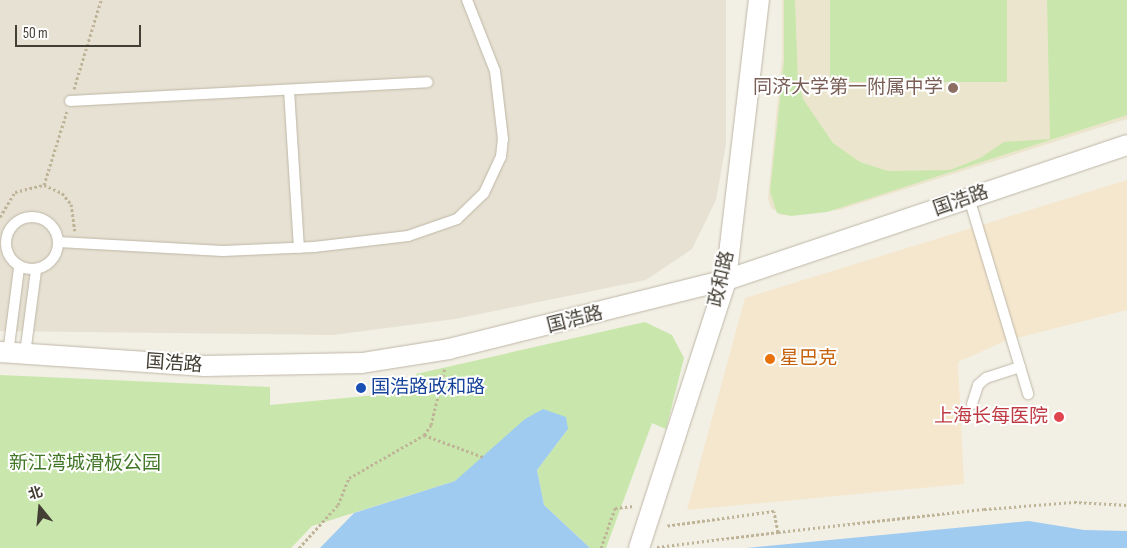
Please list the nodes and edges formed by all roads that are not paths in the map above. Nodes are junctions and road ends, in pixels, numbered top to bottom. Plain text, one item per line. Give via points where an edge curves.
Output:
1 (467, 0) edge
2 (758, 0) edge
3 (427, 82) dead end
4 (288, 90) junction
5 (70, 101) dead end
6 (1127, 145) edge
7 (969, 198) junction
8 (2, 242) edge
9 (58, 242) junction
10 (298, 248) junction
11 (20, 268) junction
12 (36, 270) junction
13 (726, 280) junction
14 (11, 353) edge
15 (1020, 367) junction
16 (1028, 394) dead end
17 (972, 404) dead end
18 (643, 541) edge

1 - 10 lane via 495,71 502,130 501,157 484,193 463,215 437,230
2 - 13 street, 政和路
3 - 4 lane
4 - 5 lane
4 - 10 lane
6 - 7 street, 国浩路
7 - 13 street, 国浩路
7 - 15 lane
8 - 9 lane via 14,225 38,217 54,227
8 - 11 lane via 11,261
9 - 10 lane via 198,250
9 - 12 lane via 53,258
11 - 12 lane
11 - 14 lane
12 - 14 lane
13 - 14 street, 国浩路 via 449,349 362,363 205,366
13 - 18 street, 政和路
15 - 16 lane
15 - 17 lane via 986,378 978,385

